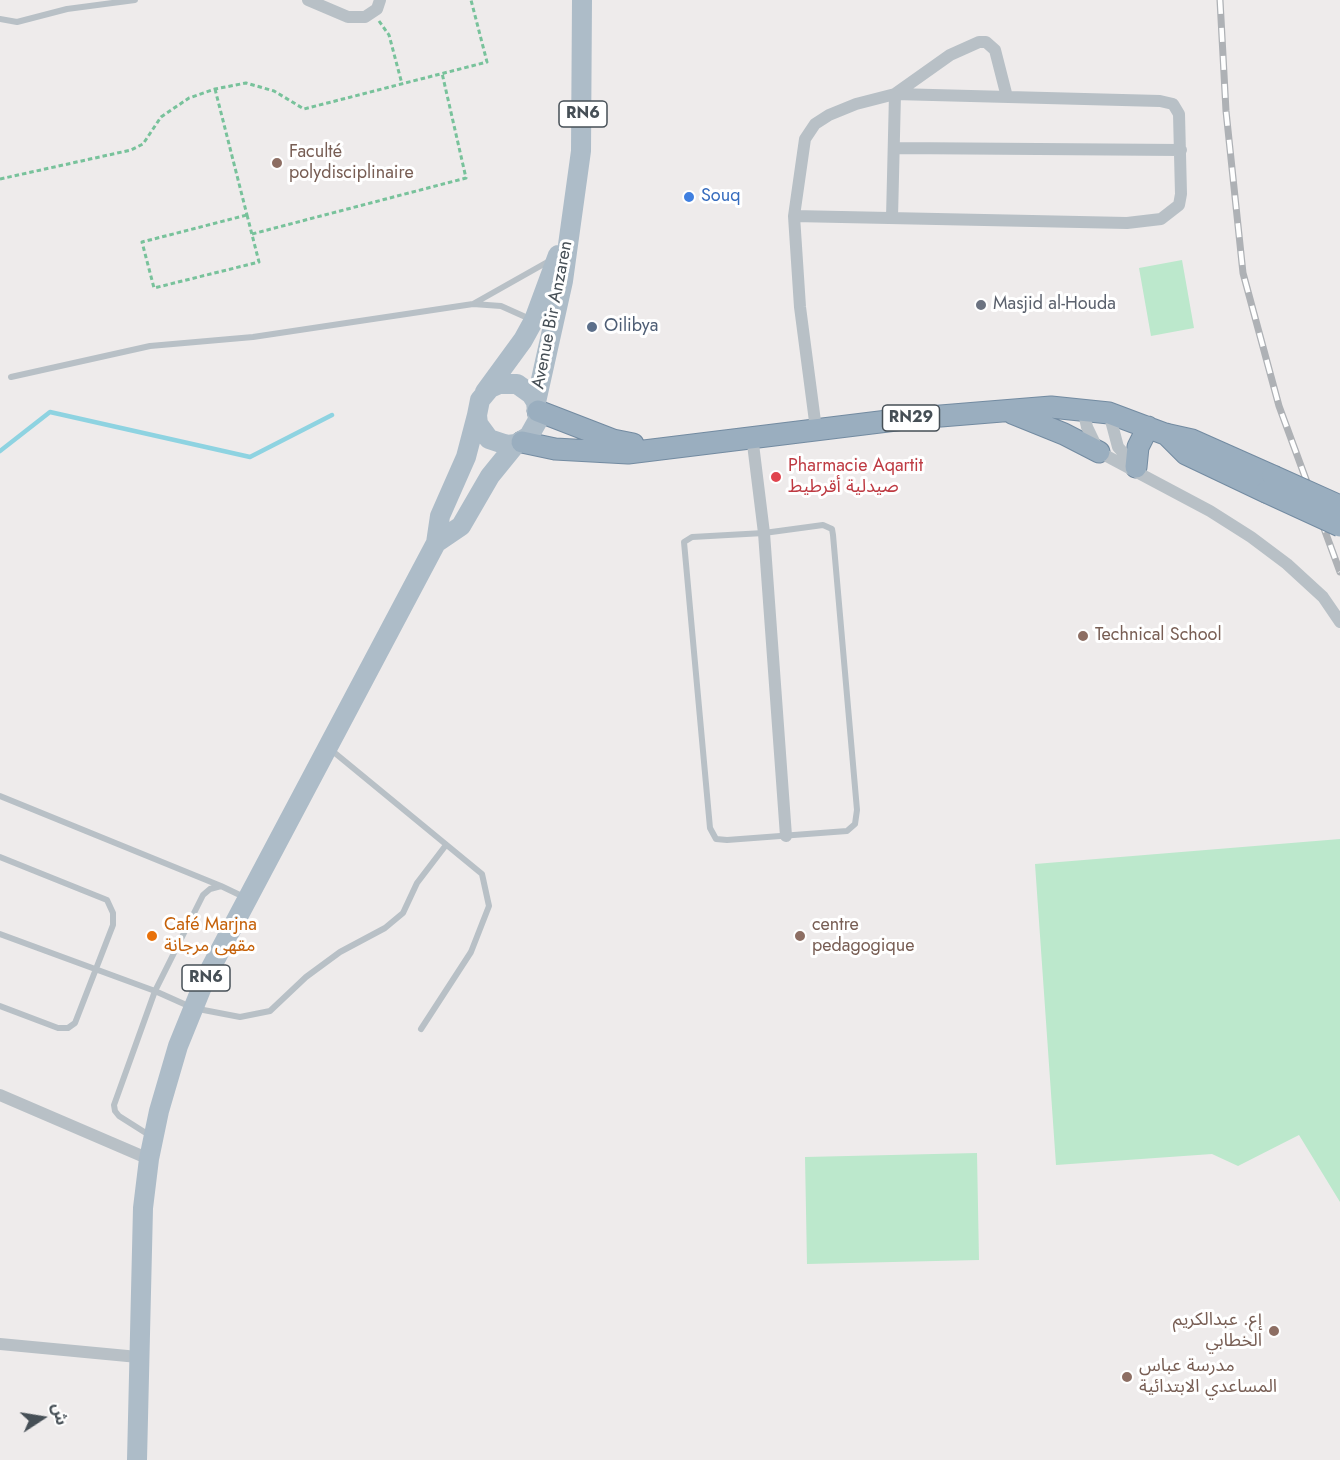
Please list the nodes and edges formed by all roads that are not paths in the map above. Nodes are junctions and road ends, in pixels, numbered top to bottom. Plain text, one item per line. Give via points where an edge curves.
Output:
1 (135, 0) edge
2 (308, 0) edge
3 (380, 0) edge
4 (582, 0) edge
5 (0, 19) edge
6 (895, 94) junction
7 (1006, 96) junction
8 (895, 148) junction
9 (1181, 150) junction
10 (794, 216) junction
11 (892, 218) junction
12 (570, 228) junction
13 (557, 257) junction
14 (472, 304) junction
15 (534, 320) junction
16 (11, 377) dead end
17 (484, 394) junction
18 (537, 406) junction
19 (1003, 409) junction
20 (1083, 409) junction
21 (1108, 413) junction
22 (477, 415) junction
23 (816, 429) junction
24 (1157, 430) junction
25 (752, 436) junction
26 (519, 443) junction
27 (654, 449) junction
28 (1099, 452) junction
29 (1141, 472) junction
30 (1269, 484) junction
31 (1340, 506) edge
32 (1340, 526) edge
33 (764, 532) junction
34 (436, 543) junction
35 (1340, 622) edge
36 (327, 747) junction
37 (0, 796) edge
38 (786, 836) junction
39 (446, 845) junction
40 (0, 857) edge
41 (221, 886) junction
42 (247, 899) junction
43 (0, 934) edge
44 (95, 968) junction
45 (155, 991) junction
46 (0, 1006) edge
47 (193, 1008) junction
48 (421, 1029) dead end
49 (0, 1095) edge
50 (153, 1138) junction
51 (148, 1159) junction
52 (0, 1344) edge
53 (138, 1357) junction
54 (137, 1460) edge

1 - 5 lane via 67,9 17,22
2 - 3 street via 348,17 373,13
4 - 12 main road, Avenue Bir Anzaren / RN6 via 582,141
6 - 7 street
6 - 7 street via 950,55 986,42 995,50
6 - 8 street
6 - 10 street via 856,104 815,124 805,139
7 - 9 street via 1160,100 1173,104 1179,114
8 - 9 street
8 - 11 street
9 - 11 street via 1179,205 1169,215 1150,222
10 - 11 street
10 - 23 street via 800,307
12 - 13 main road, Avenue Bir Anzaren / RN6
12 - 18 main road, Avenue Bir Anzaren / RN6
13 - 14 lane
13 - 15 main road, Avenue Bir Anzaren / RN6
14 - 15 lane via 501,306
14 - 16 lane via 253,337 150,346
15 - 17 main road, Avenue Bir Anzaren / RN6
17 - 18 main road via 499,384 517,384 531,394
17 - 22 main road, RN6
18 - 26 main road, RN6 via 535,429
18 - 27 highway, RN29 via 613,440
19 - 20 highway, RN29
19 - 23 highway, RN29
19 - 28 highway
20 - 21 highway, RN29
20 - 28 street via 1086,427
21 - 24 highway, RN29
21 - 29 street via 1118,447
22 - 26 main road via 489,439
22 - 34 main road, RN6 via 469,448 440,516
23 - 25 highway, RN29
24 - 29 highway via 1138,447
24 - 30 highway, RN29 via 1186,454
25 - 27 highway, RN29
25 - 33 street
26 - 27 highway, RN29 via 596,452
26 - 34 main road, RN6 via 490,476 461,526
28 - 29 street
29 - 35 street via 1210,510 1287,564 1323,597
30 - 31 highway, RN29, bridge
30 - 32 highway, RN29, bridge
33 - 38 street
33 - 38 lane via 823,525 832,529 857,810 855,824 847,831
33 - 38 lane via 692,537 683,546 712,835 727,840
34 - 36 main road, RN6
36 - 39 lane
36 - 42 main road, RN6
37 - 41 lane
39 - 47 lane via 417,883 403,914 340,951 270,1011 240,1017
39 - 48 lane via 482,874 489,906 471,952
40 - 44 lane via 107,900 113,925
41 - 42 lane
41 - 45 lane via 203,895
42 - 47 main road, RN6
43 - 44 lane
44 - 45 lane
44 - 46 lane via 75,1023 68,1028 58,1028
45 - 47 lane
45 - 50 lane via 114,1105 119,1116
47 - 50 main road, RN6 via 171,1068
49 - 51 street
50 - 51 main road, RN6
51 - 53 main road, RN6
52 - 53 street
53 - 54 main road, RN6

